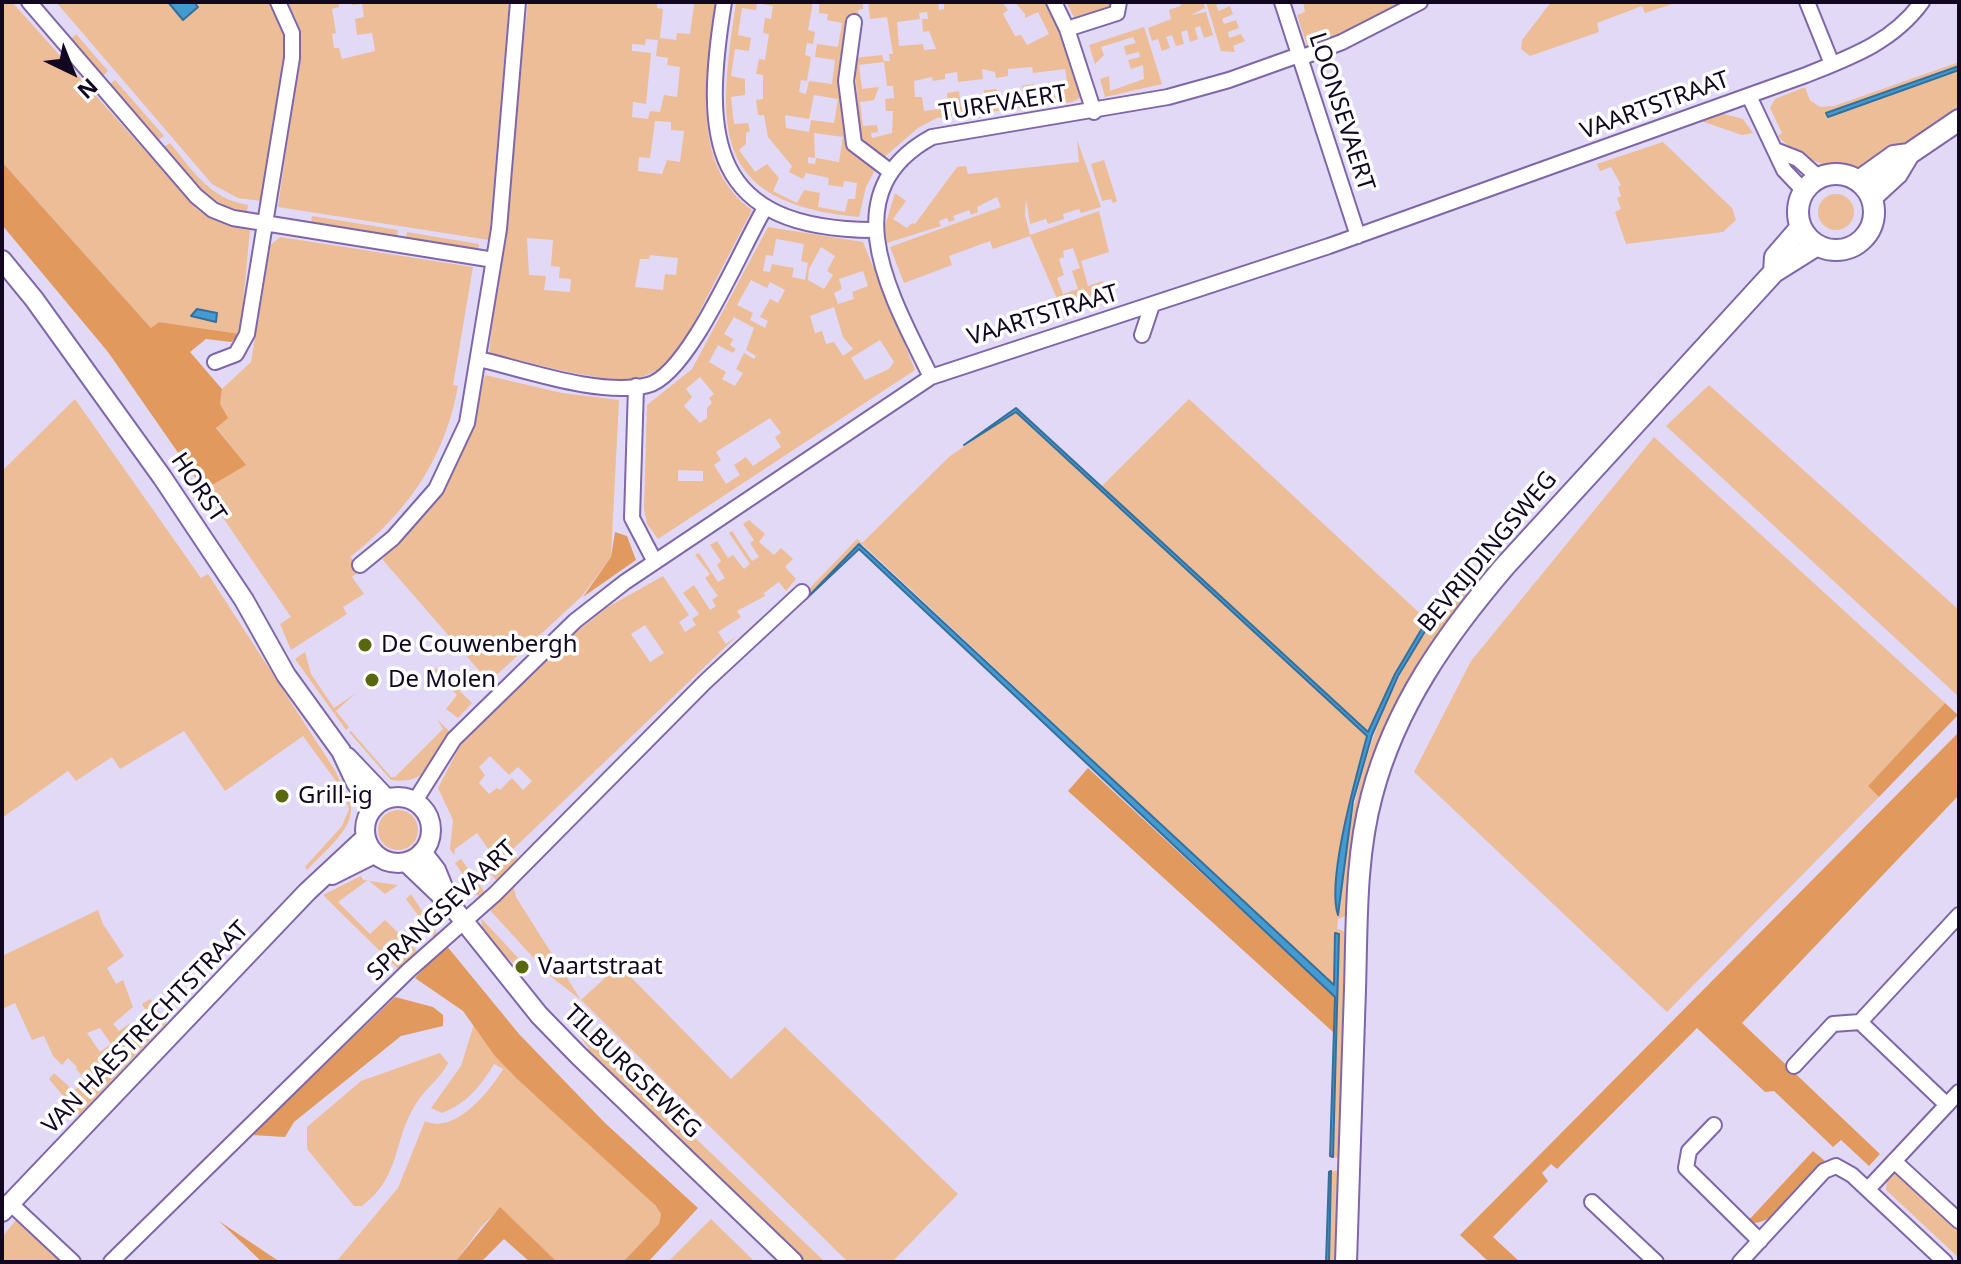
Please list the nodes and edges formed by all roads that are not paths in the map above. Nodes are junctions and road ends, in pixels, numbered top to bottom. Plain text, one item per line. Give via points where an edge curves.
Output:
1 (29, 2) edge
2 (278, 2) edge
3 (518, 2) edge
4 (724, 2) edge
5 (1054, 2) edge
6 (1119, 2) edge
7 (1282, 2) edge
8 (1420, 2) edge
9 (1807, 2) edge
10 (1922, 2) edge
11 (854, 22) dead end
12 (1067, 29) junction
13 (1300, 56) junction
14 (1832, 64) junction
15 (1749, 96) junction
16 (1094, 112) junction
17 (1959, 120) edge
18 (891, 172) junction
19 (1812, 184) junction
20 (1865, 189) junction
21 (765, 208) junction
22 (265, 223) junction
23 (1801, 227) junction
24 (874, 230) junction
25 (1358, 236) junction
26 (1817, 245) junction
27 (2, 260) edge
28 (494, 260) junction
29 (1774, 272) junction
30 (1152, 305) junction
31 (1142, 335) dead end
32 (479, 359) junction
33 (215, 362) dead end
34 (931, 377) junction
35 (636, 386) junction
36 (655, 562) junction
37 (360, 565) dead end
38 (802, 592) dead end
39 (415, 801) junction
40 (380, 802) junction
41 (370, 846) junction
42 (422, 852) junction
43 (406, 862) junction
44 (451, 905) junction
45 (1959, 915) edge
46 (464, 923) junction
47 (1860, 1022) junction
48 (1794, 1066) dead end
49 (1959, 1092) edge
50 (1947, 1105) junction
51 (1714, 1125) dead end
52 (1894, 1161) junction
53 (1868, 1189) junction
54 (1592, 1202) dead end
55 (6, 1208) edge
56 (1959, 1221) edge
57 (1760, 1241) junction
58 (73, 1262) edge
59 (111, 1262) edge
60 (793, 1262) edge
61 (1346, 1262) edge
62 (1656, 1262) edge
63 (1740, 1262) edge
64 (1945, 1262) edge

1 - 22 street via 196,196 233,218
2 - 22 street via 292,33 292,58
3 - 28 street
4 - 21 street via 713,69 717,136 732,173
5 - 12 street
6 - 12 street via 1117,13
7 - 13 street, LOONSEVAERT
8 - 13 street, TURFVAERT via 1342,42
9 - 14 street
10 - 14 street via 1895,32
11 - 18 street via 846,81 854,144
12 - 16 street
13 - 16 street, TURFVAERT via 1188,92
13 - 25 street, LOONSEVAERT
14 - 15 street
15 - 19 street, VAARTSTRAAT via 1775,150 1798,159
15 - 25 street, VAARTSTRAAT
16 - 18 street, TURFVAERT via 932,137
17 - 20 main road via 1909,154 1897,174
18 - 24 street, TURFVAERT via 877,204
19 - 20 main road via 1833,174
19 - 23 main road via 1798,215
20 - 26 main road via 1872,224 1866,236 1843,249
21 - 24 street via 814,225
21 - 35 street via 681,362 660,381
22 - 28 street
22 - 33 street via 247,334 236,354
23 - 26 main road
23 - 29 main road, BEVRIJDINGSWEG via 1775,257
24 - 34 street, TURFVAERT via 890,286
25 - 30 street, VAARTSTRAAT
26 - 29 main road, BEVRIJDINGSWEG
27 - 40 street, HORST via 162,477 244,600 286,675 341,751 356,783
28 - 32 street
29 - 61 main road, BEVRIJDINGSWEG via 1462,616 1414,691 1391,740 1372,795 1357,906
30 - 31 street
30 - 34 street, VAARTSTRAAT
32 - 35 street via 579,382
32 - 37 street via 467,423 436,489 393,538
34 - 36 street, VAARTSTRAAT
35 - 36 street via 632,518
36 - 39 street, VAARTSTRAAT via 534,658 454,739
38 - 46 street, SPRANGSEVAART
39 - 40 street via 401,796
39 - 42 street via 431,825
40 - 41 street via 365,821
41 - 43 street via 384,860
41 - 55 street, VAN HAESTRECHTSTRAAT via 307,892
42 - 43 street
42 - 44 street, TILBURGSEWEG
43 - 44 street, TILBURGSEWEG
44 - 46 street, TILBURGSEWEG
45 - 47 street
46 - 59 street, SPRANGSEVAART via 408,971
46 - 60 street, TILBURGSEWEG via 578,1055
47 - 48 street via 1833,1024
47 - 50 street
49 - 50 street
50 - 52 street
51 - 57 street via 1689,1151 1686,1168
52 - 53 street
52 - 56 street
53 - 57 street via 1844,1169 1824,1171
53 - 64 street
54 - 62 street
55 - 58 street
57 - 63 street

